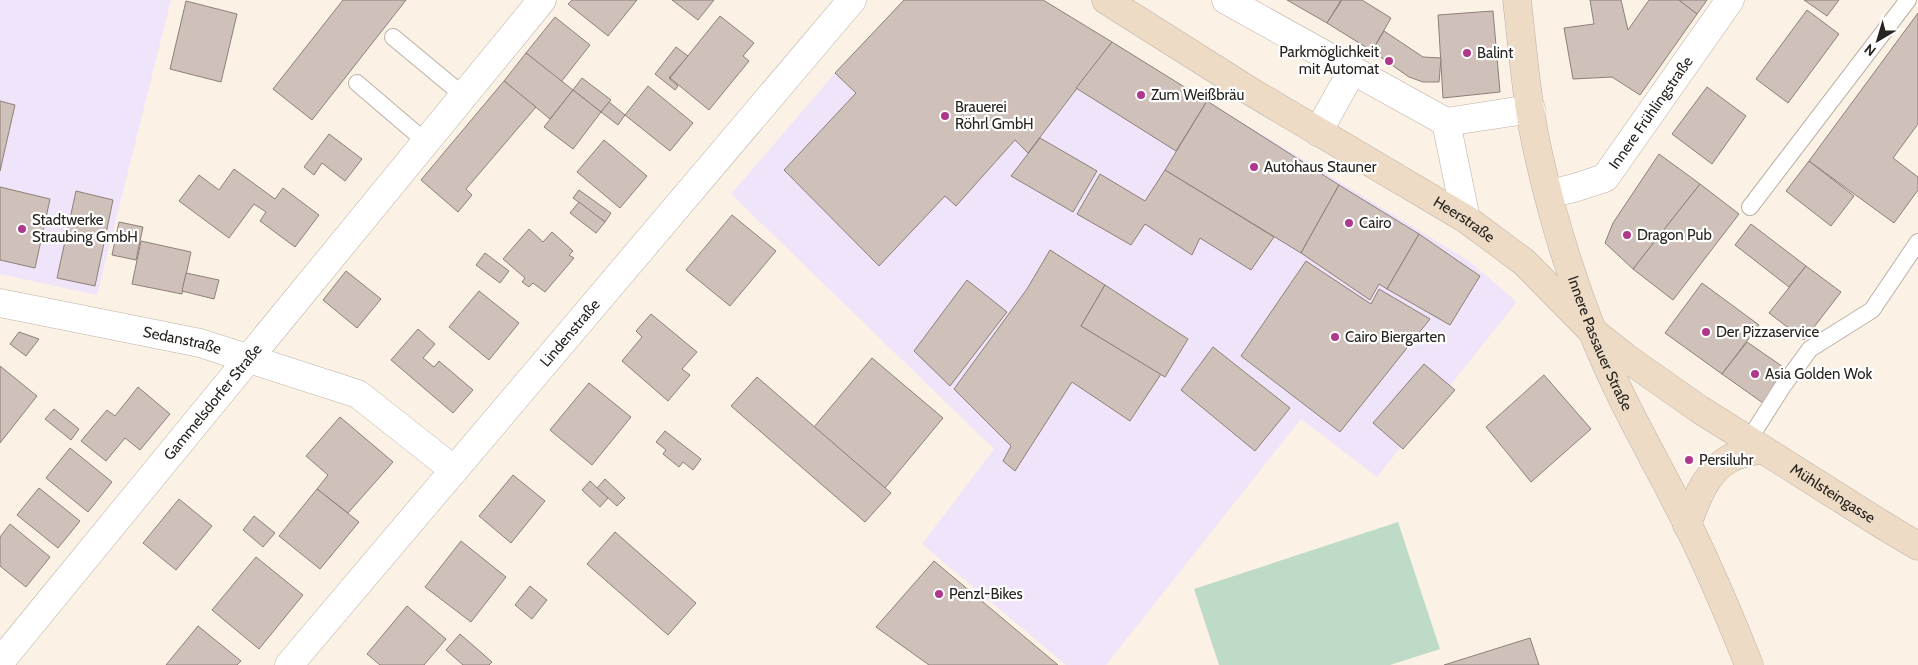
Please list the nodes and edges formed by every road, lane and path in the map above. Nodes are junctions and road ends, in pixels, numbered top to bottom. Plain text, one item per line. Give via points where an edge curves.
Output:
1 (852, 0) edge
2 (1106, 0) edge
3 (1226, 0) edge
4 (1517, 0) edge
5 (1730, 0) edge
6 (1908, 0) edge
7 (532, 3) edge
8 (393, 37) dead end
9 (1352, 71) junction
10 (357, 83) dead end
11 (464, 96) junction
12 (1531, 109) junction
13 (1446, 122) junction
14 (1318, 132) junction
15 (426, 142) junction
16 (1549, 194) junction
17 (1750, 207) dead end
18 (1466, 219) junction
19 (1918, 242) edge
20 (0, 303) edge
21 (1592, 331) junction
22 (249, 358) junction
23 (1755, 445) junction
24 (454, 470) junction
25 (1687, 525) junction
26 (1918, 546) edge
27 (0, 662) edge
28 (289, 665) edge
29 (1749, 665) edge

1 - 24 street, Lindenstraße
2 - 14 street, Heerstraße
3 - 9 street
4 - 12 street, Innere Passauer Straße
5 - 16 street, Innere Frühlingstraße via 1605,178
6 - 17 lane
7 - 11 street, Gammelsdorfer Straße
8 - 11 lane
9 - 13 street
9 - 14 street
10 - 15 lane
11 - 15 street, Gammelsdorfer Straße
12 - 13 street
12 - 16 street, Innere Passauer Straße
13 - 18 street
14 - 18 street, Heerstraße
15 - 22 street, Gammelsdorfer Straße
16 - 21 street, Innere Passauer Straße
18 - 21 street, Heerstraße via 1524,262
19 - 23 lane via 1872,310 1810,349 1783,386
20 - 22 street, Sedanstraße via 200,343
21 - 23 street, Mühlsteingasse via 1698,409
21 - 25 street, Innere Passauer Straße
22 - 24 street, Sedanstraße via 358,394
22 - 27 street, Gammelsdorfer Straße
23 - 25 street via 1715,469 1699,494
23 - 26 street, Mühlsteingasse
24 - 28 street, Lindenstraße
25 - 29 street, Innere Passauer Straße

